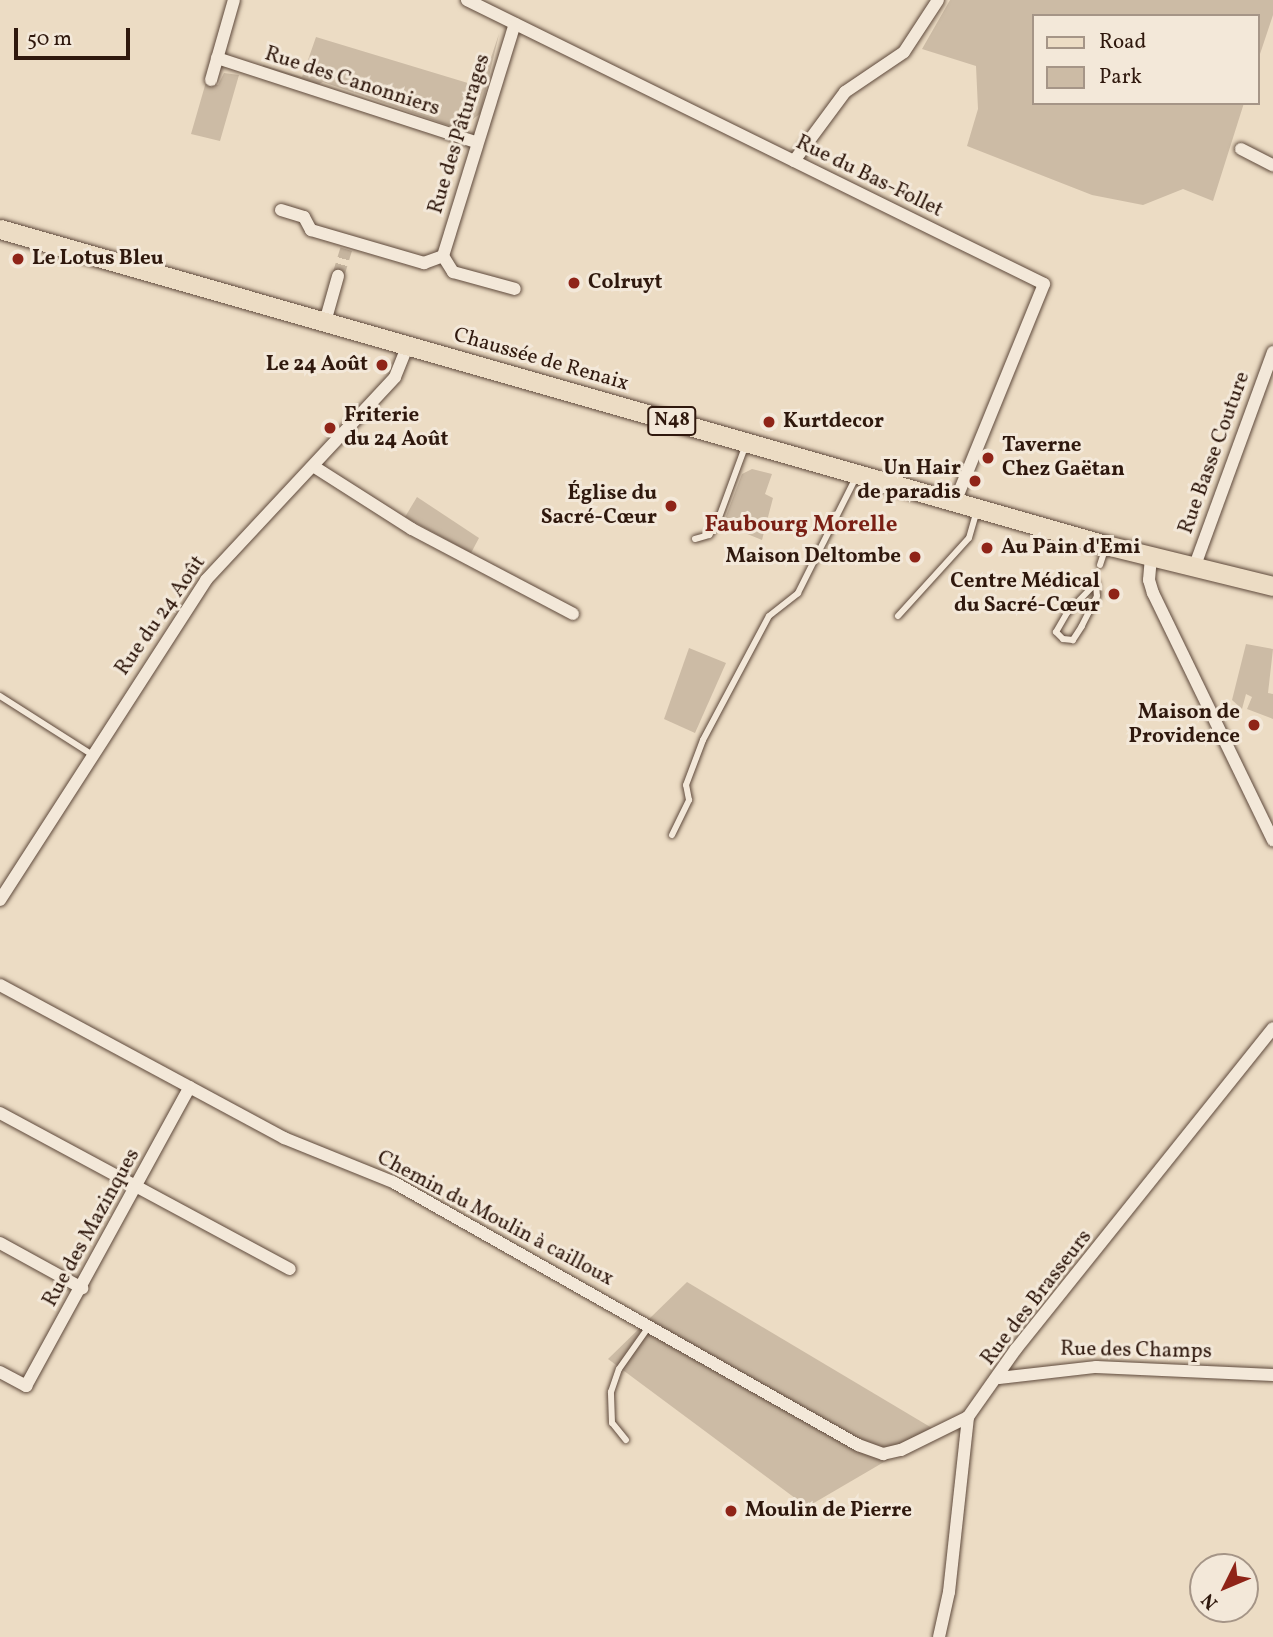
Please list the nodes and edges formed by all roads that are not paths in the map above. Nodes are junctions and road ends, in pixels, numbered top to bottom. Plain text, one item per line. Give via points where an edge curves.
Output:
1 (234, 0) edge
2 (467, 0) edge
3 (938, 0) edge
4 (514, 24) junction
5 (217, 58) junction
6 (211, 80) dead end
7 (475, 142) junction
8 (1241, 149) dead end
9 (794, 162) junction
10 (1273, 165) edge
11 (281, 210) dead end
12 (0, 229) edge
13 (443, 256) junction
14 (338, 276) tunnel mouth
15 (515, 289) dead end
16 (325, 322) junction
17 (408, 345) junction
18 (1273, 352) edge
19 (747, 442) junction
20 (313, 466) junction
21 (858, 474) junction
22 (955, 502) junction
23 (978, 508) junction
24 (695, 539) dead end
25 (1106, 545) junction
26 (1151, 557) junction
27 (1100, 565) dead end
28 (1194, 568) junction
29 (1096, 583) joint
30 (1273, 586) edge
31 (573, 614) dead end
32 (898, 616) dead end
33 (0, 696) edge
34 (91, 754) junction
35 (672, 835) dead end
36 (1273, 840) edge
37 (0, 900) edge
38 (0, 985) edge
39 (1273, 1028) edge
40 (190, 1087) junction
41 (0, 1112) edge
42 (137, 1186) junction
43 (0, 1243) edge
44 (290, 1269) dead end
45 (82, 1288) junction
46 (650, 1325) junction
47 (0, 1372) edge
48 (1273, 1375) edge
49 (999, 1378) junction
50 (968, 1417) junction
51 (625, 1440) dead end
52 (939, 1637) edge

1 - 5 street
2 - 4 street, Rue du Bas-Follet
3 - 9 street via 911,44 845,92
4 - 7 street, Rue des Pâturages
4 - 9 street, Rue du Bas-Follet
5 - 6 street
5 - 7 street, Rue des Canonniers
7 - 13 street, Rue des Pâturages
8 - 10 street
9 - 22 street, Rue du Bas-Follet via 1044,284
11 - 13 street via 304,217 311,230 347,246 424,263
12 - 16 main road, Chaussée de Renaix / N48
13 - 15 street via 453,272
14 - 16 street
16 - 17 main road, Chaussée de Renaix / N48
17 - 19 main road, Chaussée de Renaix / N48
17 - 20 street, Rue du 24 Août via 395,377
18 - 28 street, Rue Basse Couture
19 - 21 main road, Chaussée de Renaix / N48
19 - 24 lane via 717,523 709,535
20 - 31 street via 412,529
20 - 34 street, Rue du 24 Août via 206,579
21 - 22 main road, Chaussée de Renaix / N48
21 - 35 lane via 798,593 769,616 703,740 687,785 689,800
22 - 23 main road, Chaussée de Renaix / N48
23 - 25 main road, Chaussée de Renaix / N48
23 - 32 lane via 969,538
25 - 26 main road, Chaussée de Renaix / N48
25 - 27 lane
26 - 28 main road, Chaussée de Renaix / N48
26 - 36 street via 1153,593
28 - 30 main road, Chaussée de Renaix / N48
29 - 29 lane via 1097,596 1082,626 1073,640 1063,639 1056,632 1067,613
33 - 34 lane
34 - 37 street, Rue du 24 Août
38 - 40 street, Chemin du Moulin à cailloux
39 - 49 street, Rue des Brasseurs via 1016,1349
40 - 42 street, Rue des Mazinques
40 - 46 street, Chemin du Moulin à cailloux via 284,1139 393,1182
41 - 42 street
42 - 44 street
42 - 45 street, Rue des Mazinques
43 - 45 street
45 - 47 street, Rue des Mazinques via 26,1386
46 - 50 street, Chemin du Moulin à cailloux via 858,1445 883,1454
46 - 51 lane via 619,1368 611,1392 612,1423
48 - 49 street, Rue des Champs via 1096,1367
49 - 50 street, Rue des Brasseurs
50 - 52 street via 949,1592

